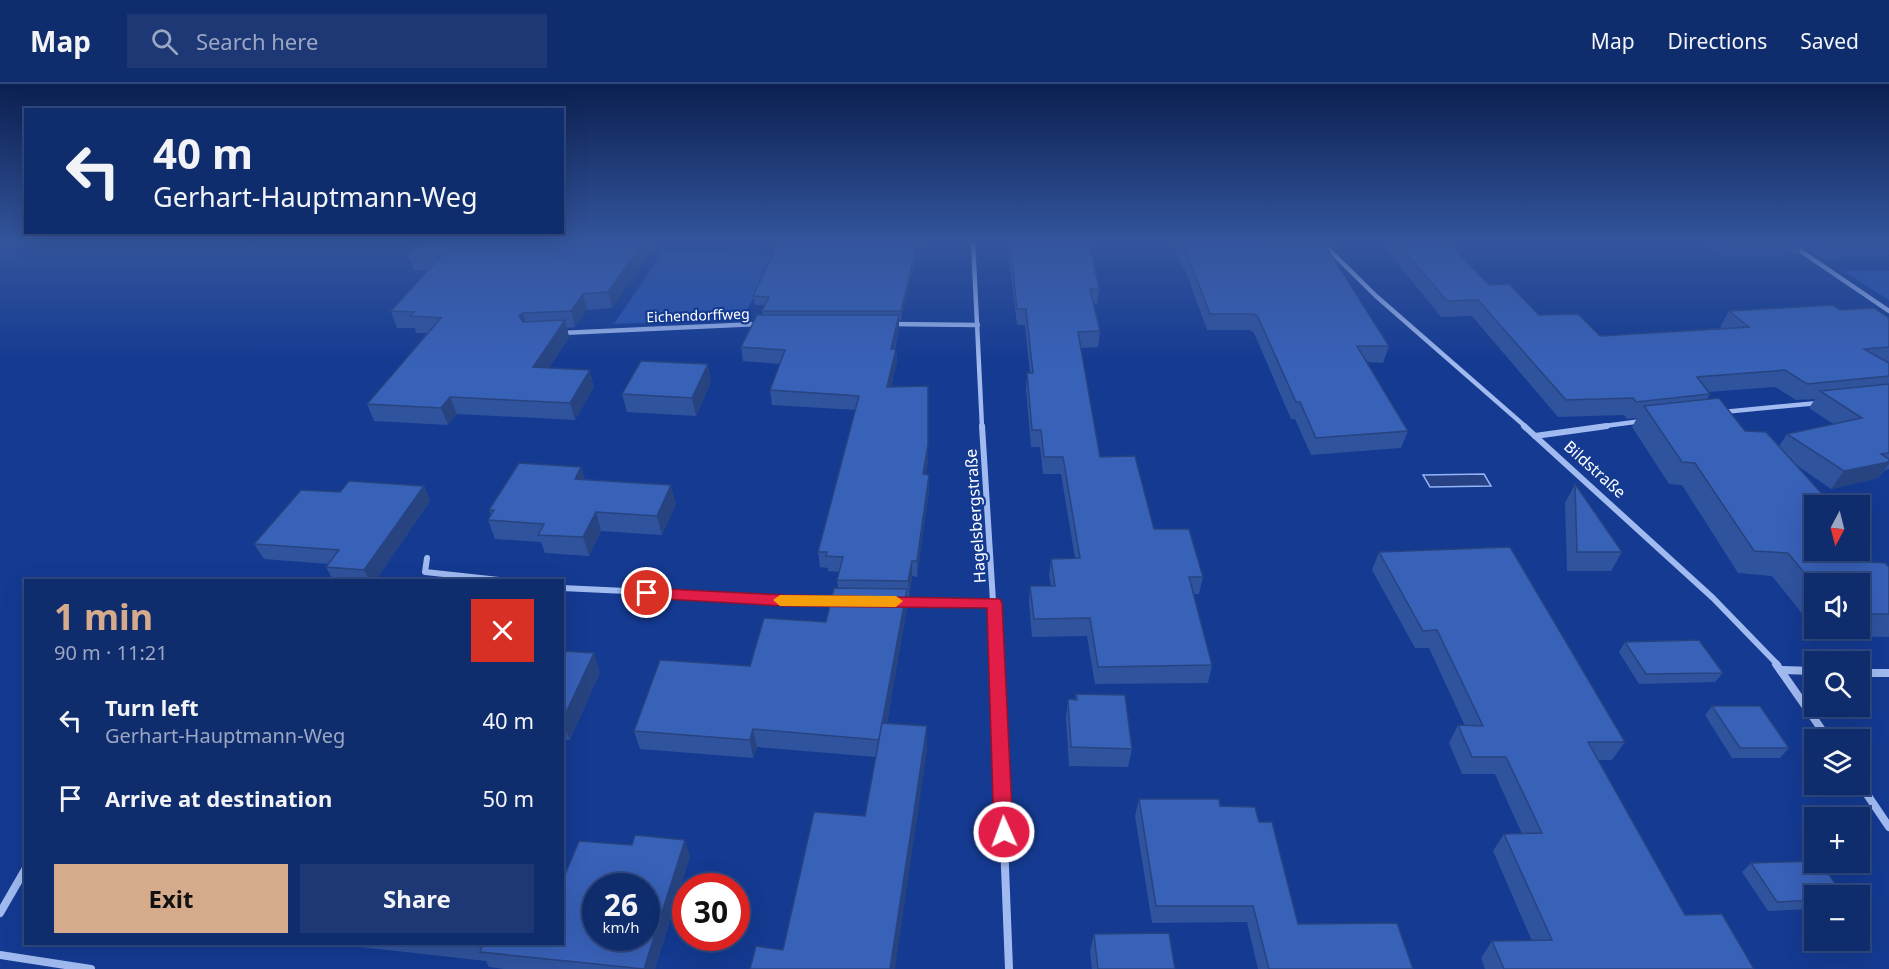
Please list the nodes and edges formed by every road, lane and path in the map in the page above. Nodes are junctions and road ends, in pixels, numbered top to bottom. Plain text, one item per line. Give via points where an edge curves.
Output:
1 (975, 282) edge
2 (1362, 282) edge
3 (1847, 282) edge
4 (1889, 311) edge
5 (767, 324) edge
6 (884, 324) edge
7 (978, 325) junction
8 (551, 333) edge
9 (1831, 401) edge
10 (1715, 413) edge
11 (1646, 420) edge
12 (1535, 436) junction
13 (427, 558) dead end
14 (490, 579) edge
15 (564, 588) edge
16 (844, 601) edge
17 (891, 602) edge
18 (995, 603) junction
19 (1782, 670) junction
20 (1804, 671) edge
21 (1870, 673) edge
22 (1889, 673) edge
23 (1822, 729) edge
24 (1867, 795) edge
25 (1889, 827) edge
26 (24, 871) edge
27 (0, 913) edge
28 (0, 955) edge
29 (91, 969) edge
30 (1009, 969) edge

1 - 7 street, Hagelsbergstraße
2 - 12 street, Bildstraße
3 - 4 street
5 - 8 street, Eichendorffweg
6 - 7 street
7 - 18 street, Hagelsbergstraße
9 - 10 street
11 - 12 street
12 - 19 street, Bildstraße via 1713,598
13 - 14 street via 425,572
15 - 16 street
17 - 18 street
18 - 30 street, Hagelsbergstraße
19 - 20 street
19 - 23 street, Bildstraße
21 - 22 street
24 - 25 street
26 - 27 street
28 - 29 street

